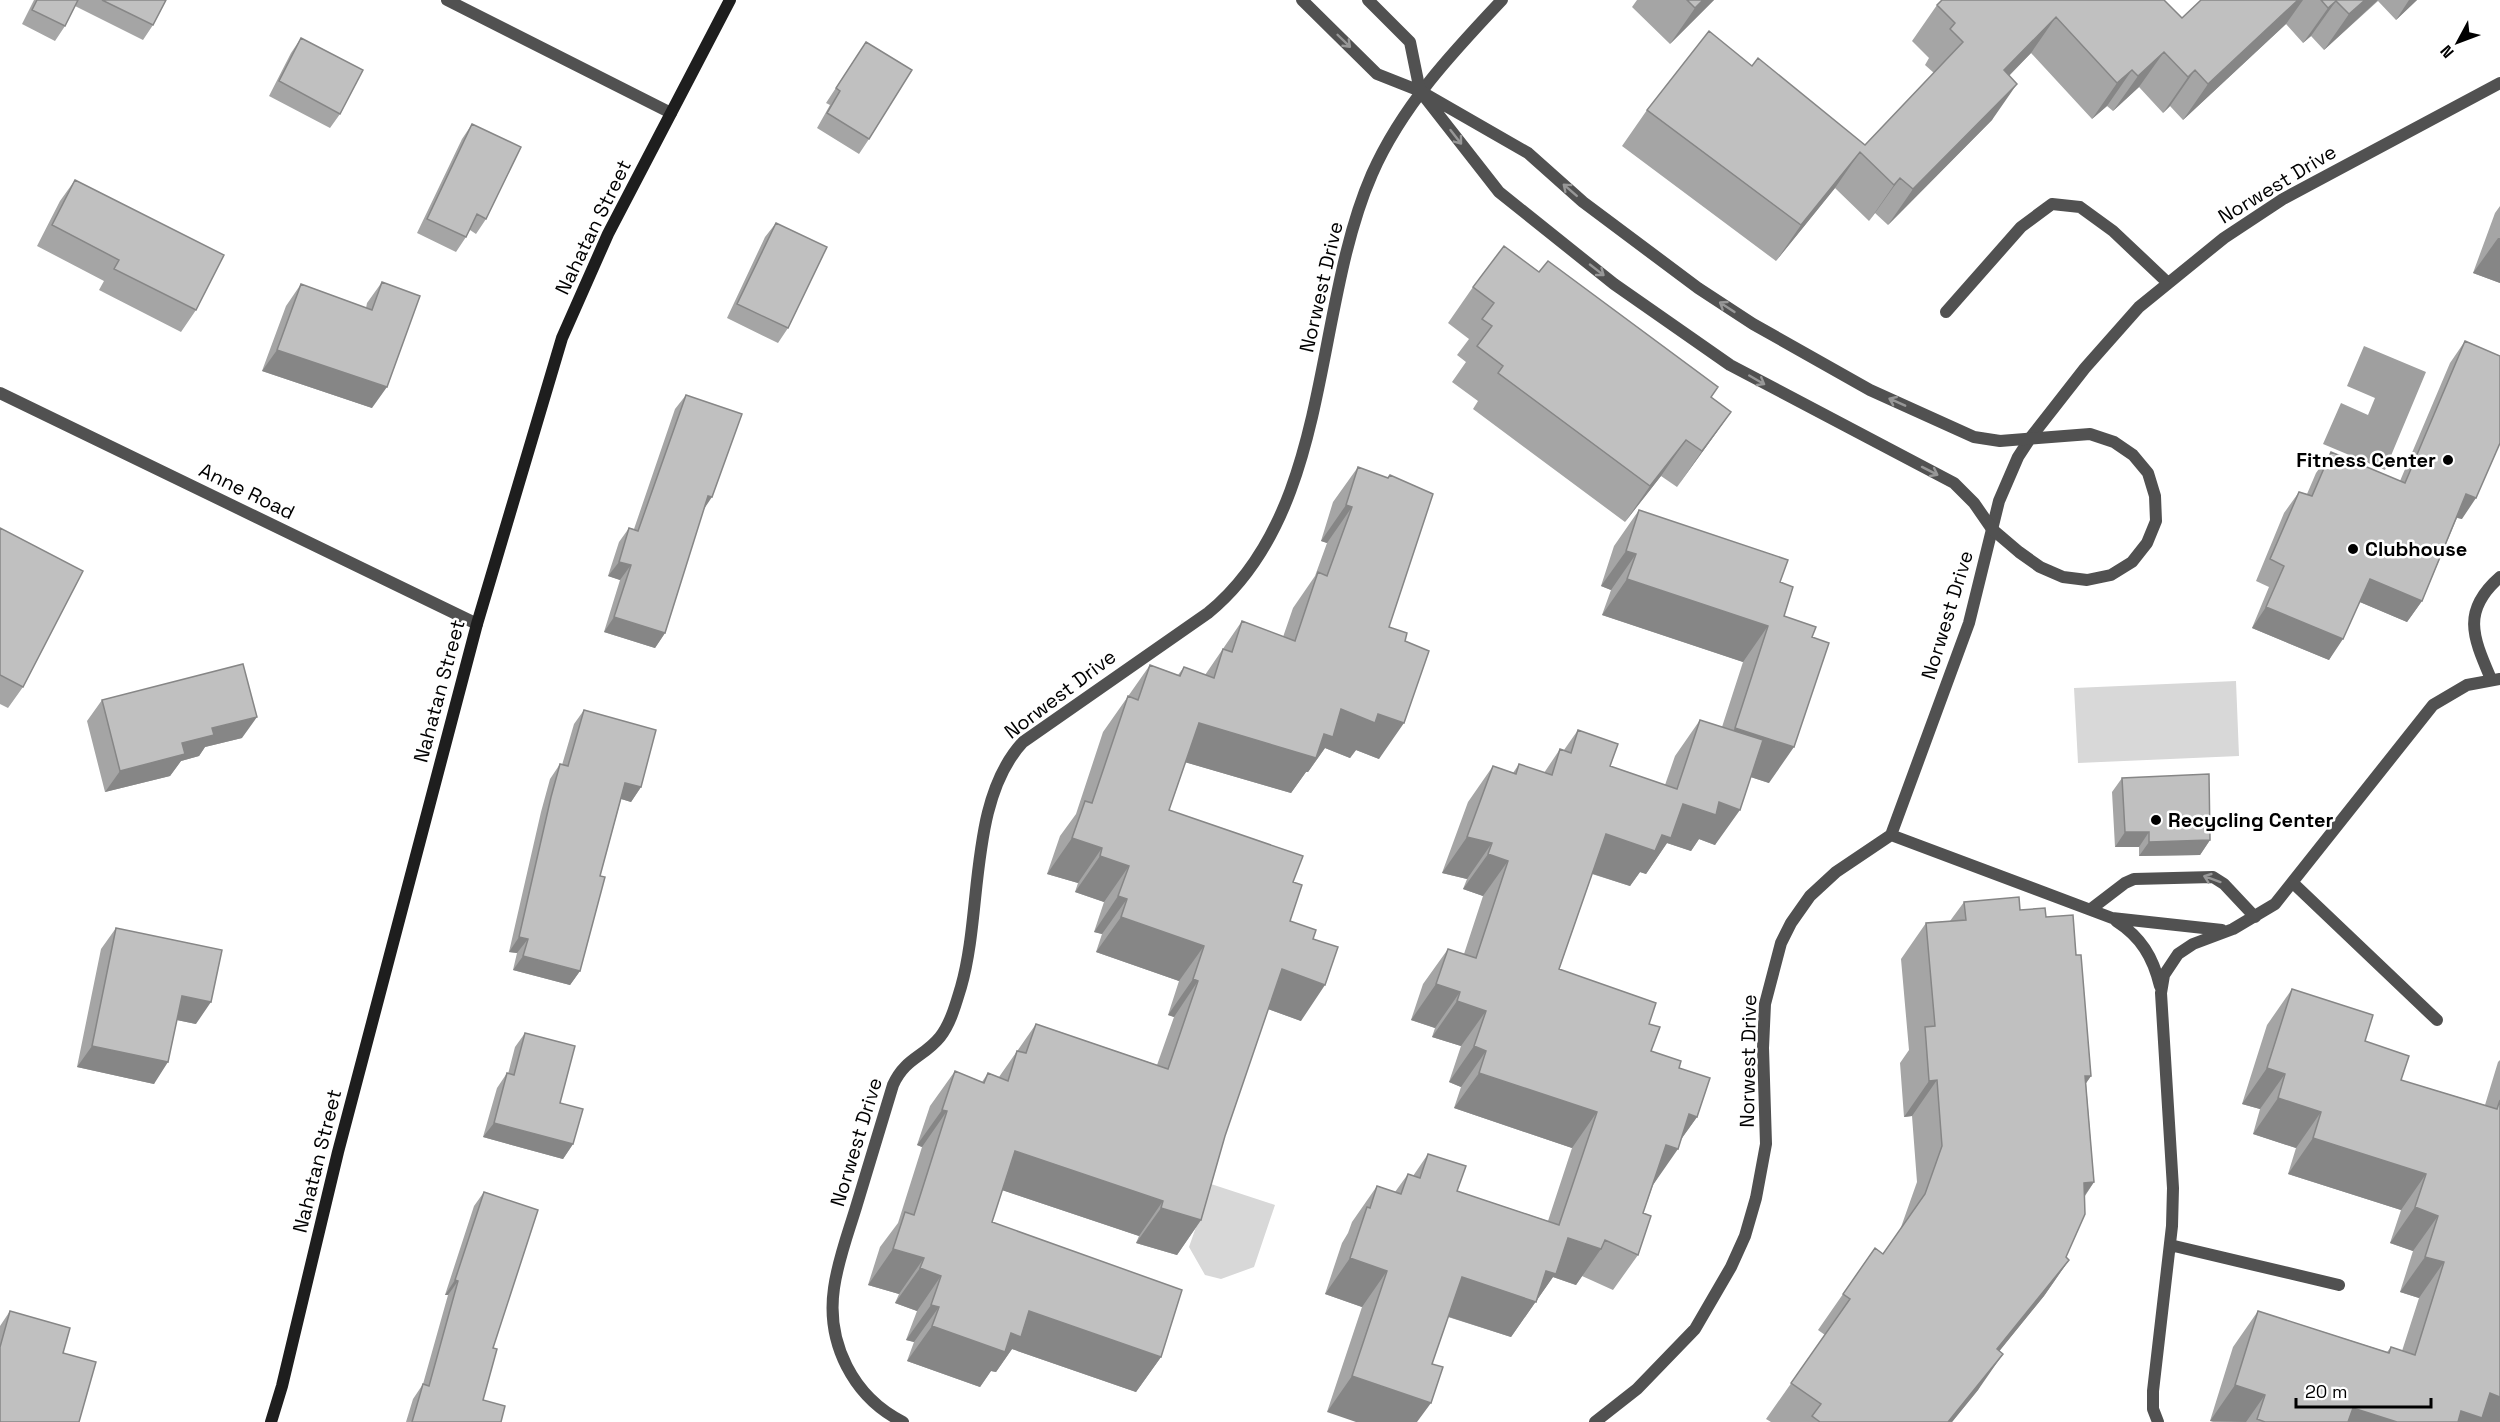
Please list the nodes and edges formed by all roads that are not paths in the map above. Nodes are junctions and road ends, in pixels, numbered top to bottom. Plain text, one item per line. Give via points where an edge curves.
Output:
1 (447, 0) edge
2 (730, 0) edge
3 (1302, 0) edge
4 (1368, 0) edge
5 (1502, 0) edge
6 (2500, 83) edge
7 (1420, 91) junction
8 (671, 113) junction
9 (2168, 283) junction
10 (1946, 312) dead end
11 (0, 393) edge
12 (2031, 437) junction
13 (1992, 529) junction
14 (2500, 577) edge
15 (477, 624) junction
16 (2495, 679) edge
17 (1891, 836) junction
18 (2293, 883) junction
19 (2091, 909) junction
20 (2255, 917) junction
21 (2112, 918) junction
22 (2233, 929) junction
23 (2161, 993) junction
24 (2437, 1020) dead end
25 (2170, 1245) junction
26 (2339, 1285) dead end
27 (271, 1422) edge
28 (903, 1422) edge
29 (1595, 1422) edge
30 (2158, 1422) edge

1 - 8 street
2 - 8 main road, Nahatan Street
3 -> 7 street, Norwest Drive via 1377,74
4 - 7 street, Norwest Drive via 1410,42
5 - 7 street, Norwest Drive
6 - 9 street, Norwest Drive via 2275,204
12 -> 7 street, Norwest Drive via 2000,441 1974,437 1870,390 1811,357 1698,288 1583,202 1528,153
7 -> 13 street, Norwest Drive via 1499,192 1614,284 1730,365 1954,483
7 - 28 street, Norwest Drive via 1373,173 1362,203 1298,469 1278,517 1248,569 1208,613 1023,742 1007,760 994,787 961,986 939,1039 905,1064 893,1085 834,1289 835,1328 844,1361 866,1394 883,1411
8 - 15 main road, Nahatan Street via 608,234 562,338
9 - 10 street via 2113,231 2080,207 2052,204 2020,226
9 - 12 street, Norwest Drive via 2114,335
11 - 15 street, Anne Road
12 - 13 street, Norwest Drive via 2008,478
12 - 13 street, Norwest Drive via 2090,434 2114,442 2133,455 2148,473 2155,496 2156,521 2147,543 2132,562 2118,571 2087,580 2063,577 2040,567
13 - 17 street, Norwest Drive via 1969,623
14 - 16 street via 2489,587 2472,617 2478,649
15 - 27 main road, Nahatan Street
16 - 18 street via 2467,685 2433,705
17 - 19 street
17 - 29 street, Norwest Drive via 1836,872 1810,896 1781,943 1765,1004 1766,1144 1756,1198 1731,1268 1695,1329 1636,1389
18 - 20 street via 2275,904
18 - 24 street
20 -> 19 street via 2224,884 2206,875 2134,879
19 - 21 street
20 - 22 street
21 - 22 street via 2205,930
21 - 23 street via 2133,933 2149,954
22 - 23 street via 2178,954 2168,967
23 - 25 street via 2173,1188
25 - 26 street
25 - 30 street via 2153,1391

